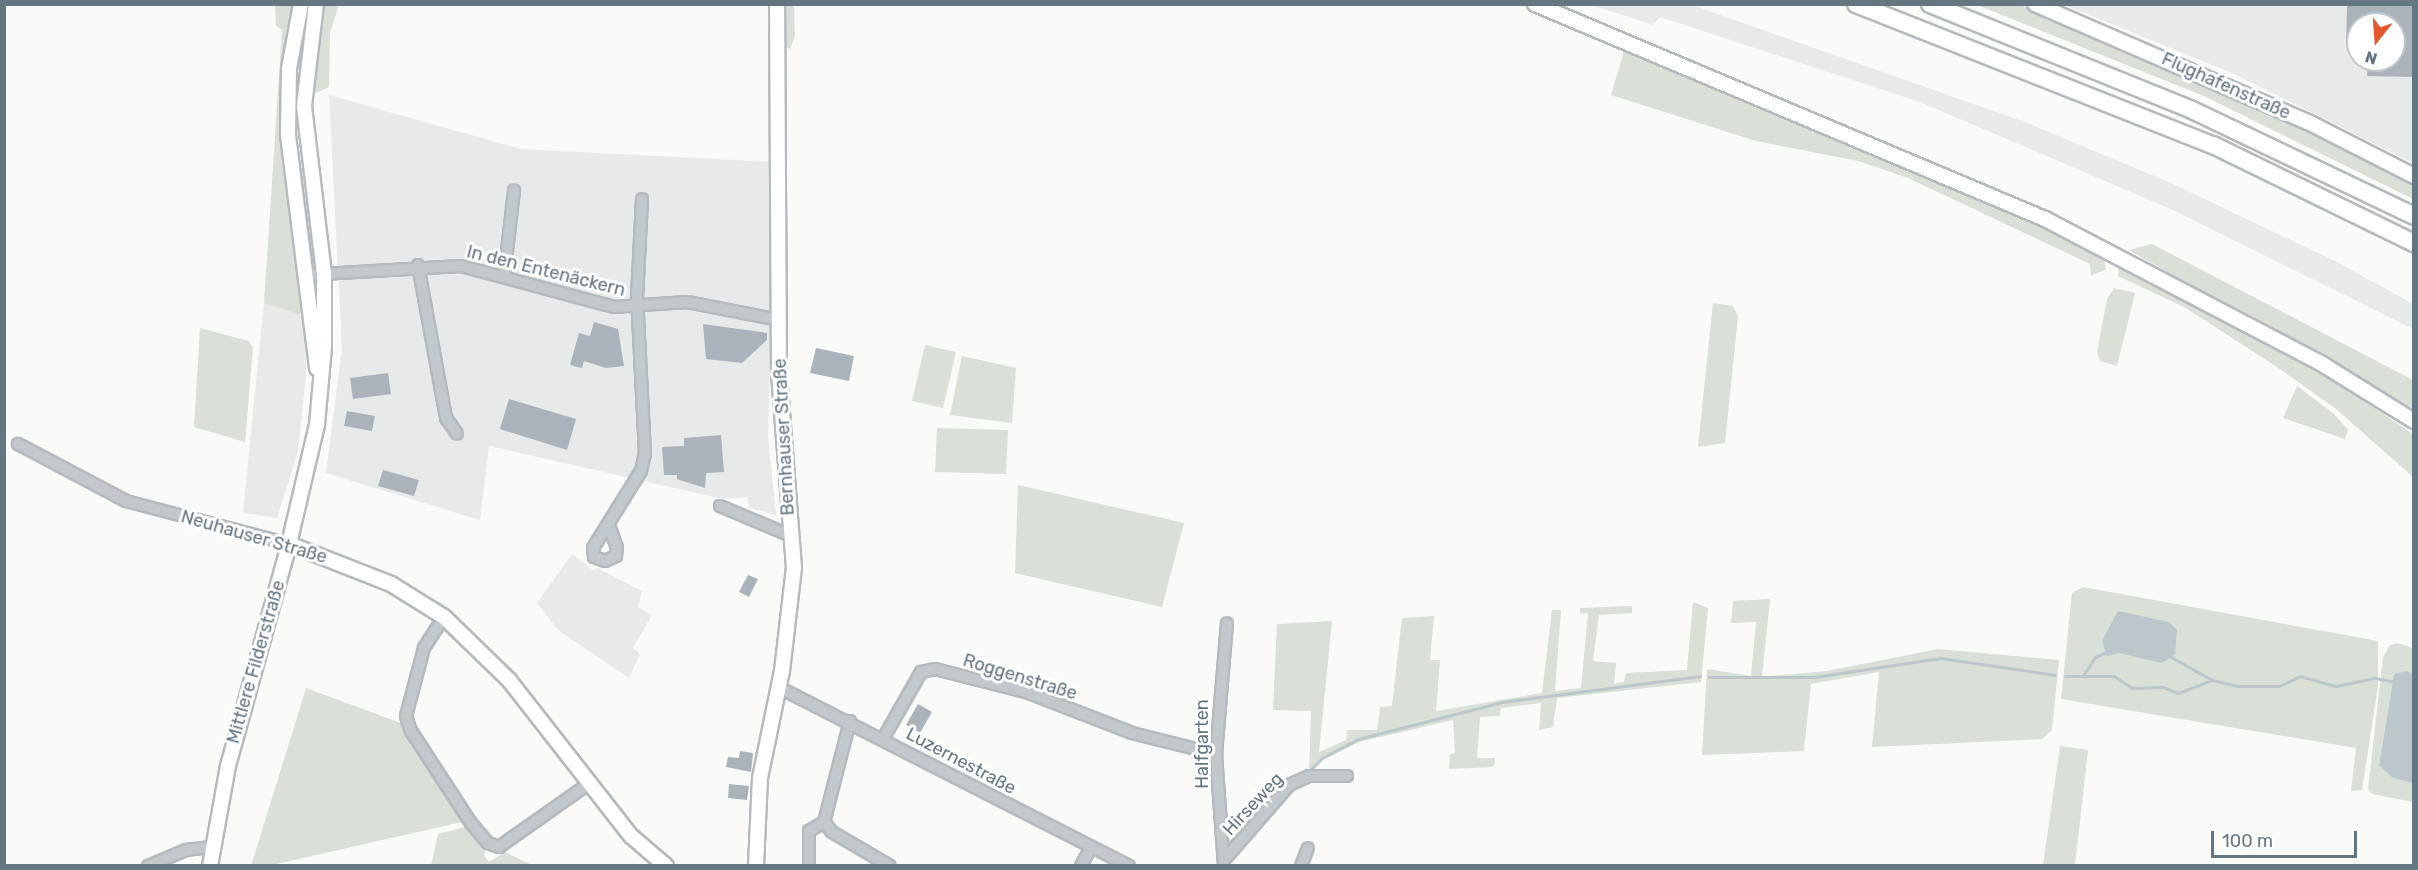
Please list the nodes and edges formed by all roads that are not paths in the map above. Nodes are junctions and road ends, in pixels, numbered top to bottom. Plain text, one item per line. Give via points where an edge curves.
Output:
1 (301, 4) edge
2 (316, 4) edge
3 (777, 4) edge
4 (1535, 4) edge
5 (1856, 4) edge
6 (1930, 4) edge
7 (2035, 4) edge
8 (2414, 176) edge
9 (514, 191) dead end
10 (642, 200) dead end
11 (2414, 216) edge
12 (2414, 243) edge
13 (418, 265) junction
14 (324, 273) junction
15 (305, 275) junction
16 (504, 277) junction
17 (637, 308) junction
18 (780, 320) junction
19 (319, 389) junction
20 (2414, 421) edge
21 (457, 434) dead end
22 (18, 444) dead end
23 (720, 506) dead end
24 (609, 525) dead end
25 (791, 536) junction
26 (289, 544) junction
27 (444, 617) junction
28 (1227, 623) dead end
29 (778, 687) junction
30 (849, 721) junction
31 (883, 739) junction
32 (1216, 754) junction
33 (1347, 776) dead end
34 (587, 785) junction
35 (824, 822) junction
36 (211, 847) junction
37 (1091, 847) junction
38 (1308, 848) dead end
39 (1224, 863) edge
40 (148, 866) edge
41 (210, 866) edge
42 (666, 866) edge
43 (756, 866) edge
44 (809, 866) edge
45 (890, 866) edge
46 (1081, 866) edge
47 (1129, 866) edge
48 (1301, 866) edge

1 - 15 main road, Mittlere Filderstraße via 287,105
2 - 14 main road, Mittlere Filderstraße via 306,62 304,119
3 - 18 main road, Bernhauser Straße
4 - 20 main road via 2045,219 2322,364
5 - 12 highway via 2202,140
6 - 11 highway via 2190,109
7 - 8 main road, Flughafenstraße via 2308,122
9 - 16 street
10 - 17 street
13 - 14 street, In den Entenäckern
13 - 16 street, In den Entenäckern via 461,266
13 - 21 street via 445,412
14 - 15 street, In den Entenäckern
14 - 19 main road, Mittlere Filderstraße
15 - 19 main road, Mittlere Filderstraße
16 - 17 street, In den Entenäckern via 614,307
17 - 18 street, In den Entenäckern via 687,303
17 - 24 street, In den Entenäckern via 645,454 641,471
18 - 25 main road, Bernhauser Straße via 781,427
19 - 26 main road, Mittlere Filderstraße via 317,424
22 - 26 street, Neuhauser Straße via 126,501
23 - 25 street
25 - 29 main road, Bernhauser Straße via 793,594
26 - 27 main road, Neuhauser Straße via 391,584
26 - 36 main road, Mittlere Filderstraße via 230,756
27 - 34 main road, Neuhauser Straße via 509,680
27 - 34 street via 423,648 406,716 411,731 488,843 499,847
28 - 32 street, Halfgarten
29 - 30 street, Luzernestraße
29 - 43 main road, Bernhauser Straße via 760,778
30 - 31 street, Luzernestraße
30 - 35 street
31 - 32 street, Roggenstraße via 921,672 935,669 1029,693 1132,733
31 - 37 street, Luzernestraße
32 - 39 street, Halfgarten
33 - 39 street, Hirseweg via 1309,776 1289,785
34 - 42 main road, Neuhauser Straße via 631,836
35 - 44 street via 810,831
35 - 45 street via 832,832
36 - 40 street via 186,850
36 - 41 main road, Mittlere Filderstraße
37 - 46 street
37 - 47 street, Luzernestraße
38 - 48 street

